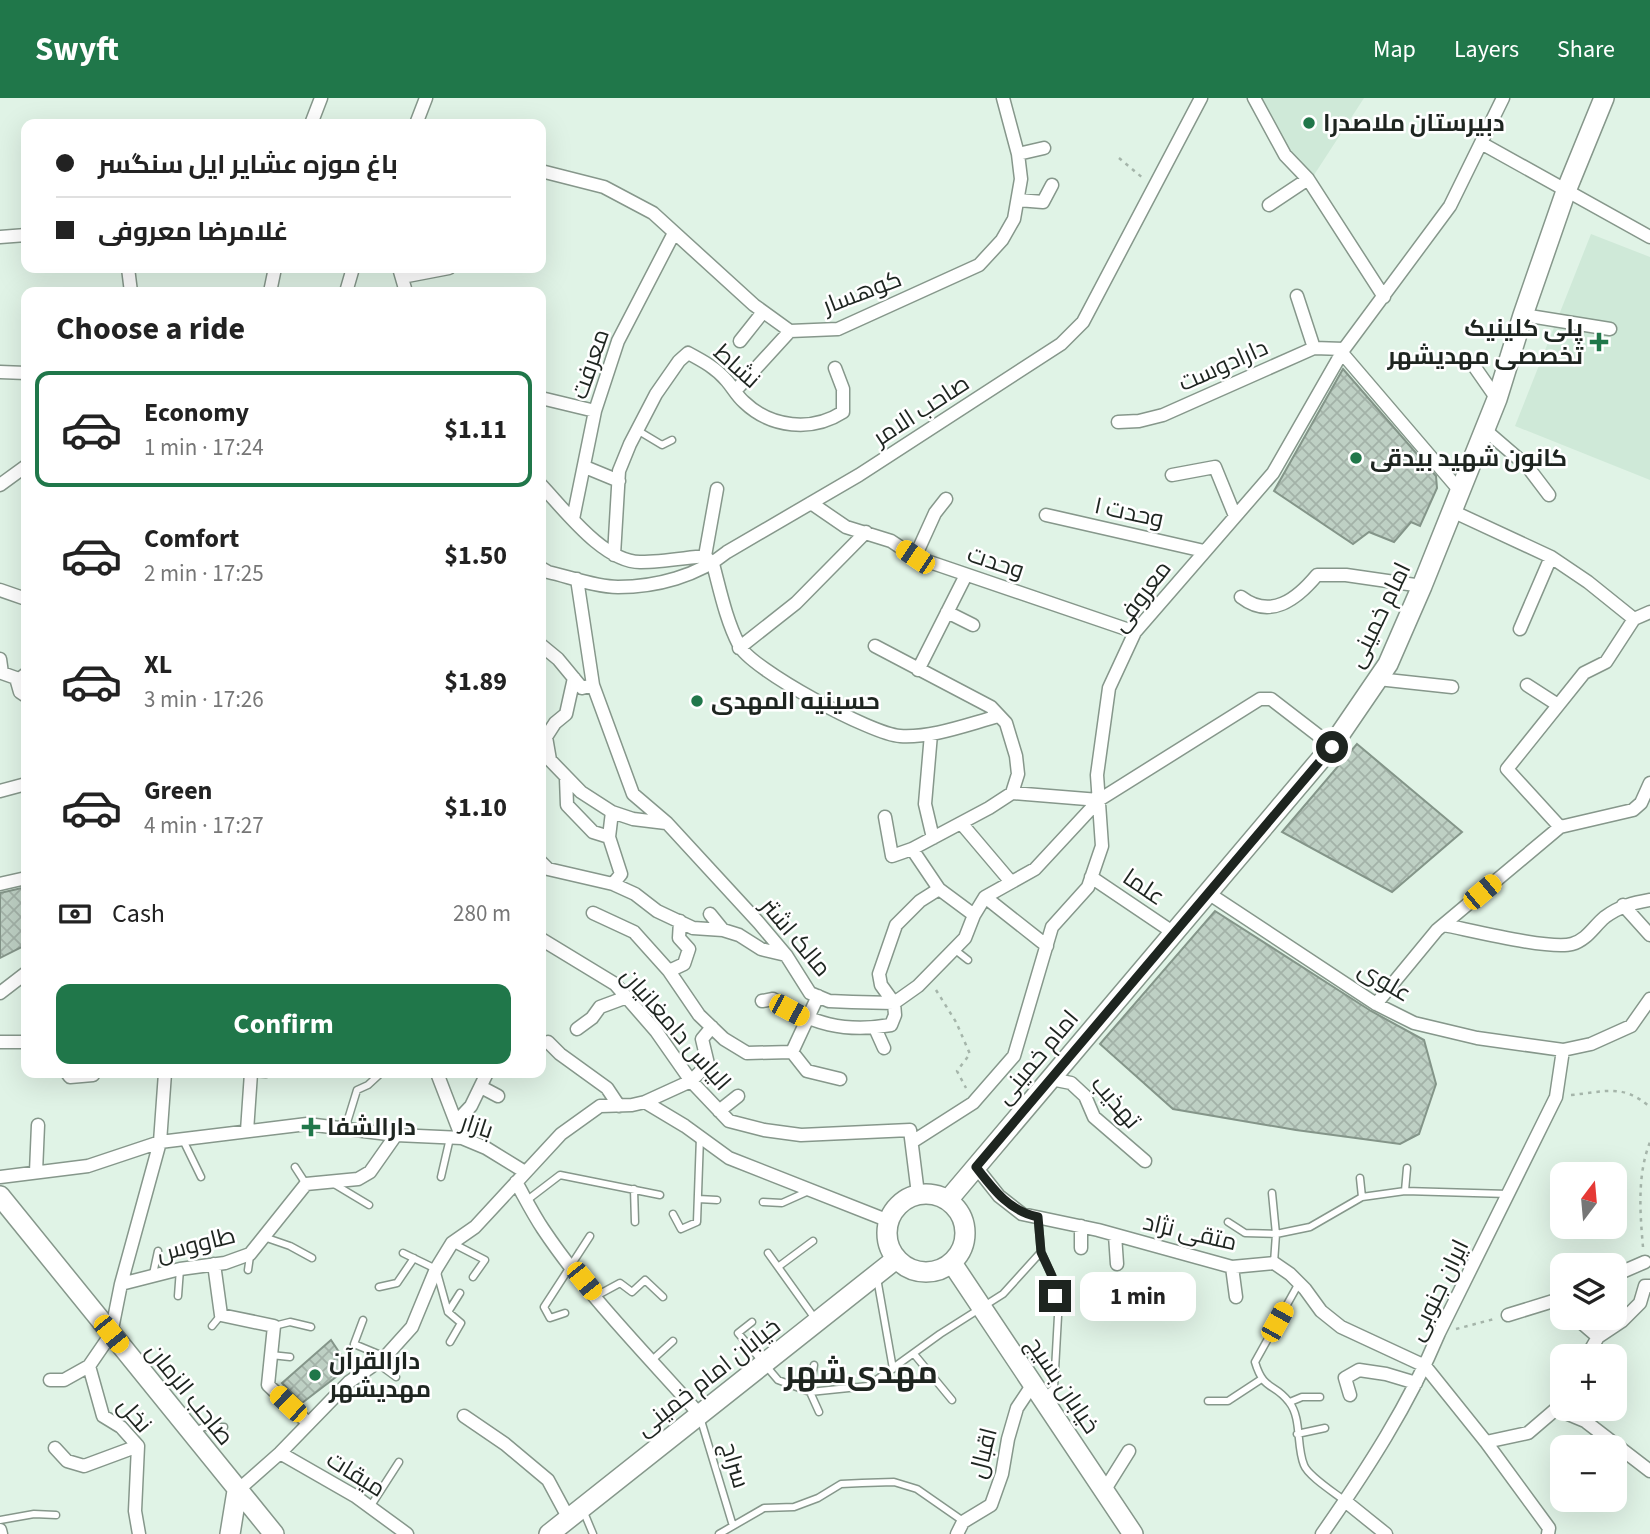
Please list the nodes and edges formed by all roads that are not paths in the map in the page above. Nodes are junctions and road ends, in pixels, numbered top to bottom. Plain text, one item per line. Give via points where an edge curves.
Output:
1 (321, 98) edge
2 (426, 98) edge
3 (1003, 98) edge
4 (1200, 98) edge
5 (1254, 98) edge
6 (1503, 98) edge
7 (1604, 98) edge
8 (316, 119) edge
9 (418, 119) edge
10 (1481, 143) junction
11 (1044, 148) dead end
12 (1018, 154) junction
13 (546, 172) edge
14 (1308, 180) junction
15 (1052, 185) dead end
16 (1566, 191) junction
17 (1018, 200) junction
18 (1269, 205) dead end
19 (674, 233) junction
20 (21, 235) edge
21 (0, 237) edge
22 (1650, 237) edge
23 (1297, 296) dead end
24 (1384, 297) junction
25 (763, 312) junction
26 (1523, 315) junction
27 (1610, 329) dead end
28 (790, 331) junction
29 (740, 341) dead end
30 (1314, 348) junction
31 (1343, 351) junction
32 (1475, 366) dead end
33 (835, 368) dead end
34 (0, 372) edge
35 (21, 373) edge
36 (735, 391) junction
37 (1497, 398) junction
38 (546, 399) edge
39 (596, 411) junction
40 (1118, 422) dead end
41 (1485, 429) junction
42 (637, 430) junction
43 (672, 440) dead end
44 (585, 467) junction
45 (21, 470) edge
46 (1172, 475) dead end
47 (619, 481) junction
48 (0, 485) edge
49 (717, 489) dead end
50 (546, 490) edge
51 (1460, 491) junction
52 (1549, 495) dead end
53 (946, 499) dead end
54 (811, 503) junction
55 (1452, 511) junction
56 (1046, 516) dead end
57 (1235, 516) junction
58 (573, 519) junction
59 (866, 532) junction
60 (1204, 551) junction
61 (614, 555) junction
62 (915, 557) junction
63 (1551, 557) junction
64 (709, 560) junction
65 (546, 571) edge
66 (966, 575) junction
67 (577, 579) junction
68 (1422, 586) junction
69 (0, 590) edge
70 (21, 597) edge
71 (1241, 597) dead end
72 (1650, 611) edge
73 (947, 612) junction
74 (1634, 620) junction
75 (973, 625) dead end
76 (1520, 629) dead end
77 (1135, 632) junction
78 (875, 646) dead end
79 (740, 648) junction
80 (546, 649) edge
81 (0, 659) edge
82 (918, 670) junction
83 (21, 674) edge
84 (574, 678) junction
85 (1378, 679) junction
86 (593, 685) junction
87 (1527, 685) dead end
88 (1452, 687) dead end
89 (21, 693) edge
90 (1558, 705) junction
91 (999, 716) junction
92 (931, 734) junction
93 (546, 737) edge
94 (1332, 747) junction
95 (546, 752) edge
96 (566, 778) junction
97 (1650, 783) edge
98 (21, 785) edge
99 (0, 791) edge
100 (1012, 793) junction
101 (1099, 800) junction
102 (612, 812) junction
103 (885, 817) dead end
104 (961, 823) junction
105 (667, 824) junction
106 (1560, 827) junction
107 (609, 837) junction
108 (933, 838) junction
109 (912, 849) junction
110 (546, 867) edge
111 (1091, 877) junction
112 (21, 879) edge
113 (1012, 882) junction
114 (0, 884) edge
115 (613, 884) junction
116 (939, 889) junction
117 (1208, 893) junction
118 (985, 897) junction
119 (1650, 900) edge
120 (1623, 905) junction
121 (593, 913) dead end
122 (710, 914) dead end
123 (974, 915) junction
124 (680, 921) junction
125 (1444, 925) junction
126 (723, 930) junction
127 (1174, 933) junction
128 (1650, 935) edge
129 (546, 942) edge
130 (1047, 946) junction
131 (954, 949) junction
132 (786, 955) junction
133 (968, 960) dead end
134 (669, 971) junction
135 (21, 977) edge
136 (0, 993) edge
137 (818, 996) junction
138 (627, 997) junction
139 (1650, 999) edge
140 (762, 1001) dead end
141 (894, 1003) junction
142 (1376, 1004) junction
143 (807, 1019) junction
144 (712, 1027) junction
145 (875, 1028) junction
146 (577, 1029) dead end
147 (0, 1042) edge
148 (21, 1042) edge
149 (548, 1042) dead end
150 (884, 1048) dead end
151 (1563, 1051) junction
152 (792, 1052) junction
153 (165, 1078) edge
154 (251, 1078) edge
155 (376, 1078) edge
156 (439, 1078) edge
157 (485, 1078) edge
158 (840, 1079) dead end
159 (1051, 1079) junction
160 (691, 1081) junction
161 (481, 1087) junction
162 (498, 1096) dead end
163 (738, 1096) dead end
164 (645, 1102) junction
165 (619, 1105) junction
166 (719, 1111) junction
167 (456, 1122) junction
168 (38, 1125) dead end
169 (345, 1129) junction
170 (247, 1131) junction
171 (396, 1135) junction
172 (911, 1136) junction
173 (700, 1137) junction
174 (456, 1138) junction
175 (183, 1140) junction
176 (160, 1142) junction
177 (1145, 1161) dead end
178 (295, 1167) dead end
179 (976, 1167) junction
180 (1407, 1168) dead end
181 (36, 1172) junction
182 (526, 1172) junction
183 (0, 1177) edge
184 (201, 1177) dead end
185 (441, 1177) dead end
186 (1360, 1178) dead end
187 (516, 1182) junction
188 (332, 1183) junction
189 (306, 1184) junction
190 (634, 1189) junction
191 (812, 1190) junction
192 (1405, 1191) junction
193 (1272, 1193) dead end
194 (918, 1194) junction
195 (1508, 1194) junction
196 (660, 1195) dead end
197 (0, 1196) edge
198 (1362, 1197) junction
199 (698, 1199) junction
200 (717, 1200) dead end
201 (948, 1200) junction
202 (526, 1201) junction
203 (763, 1202) dead end
204 (369, 1205) dead end
205 (673, 1214) dead end
206 (1038, 1217) junction
207 (888, 1221) junction
208 (635, 1222) dead end
209 (1228, 1222) dead end
210 (1081, 1226) junction
211 (1276, 1234) junction
212 (590, 1236) dead end
213 (1115, 1236) junction
214 (264, 1237) junction
215 (813, 1241) dead end
216 (452, 1242) junction
217 (1081, 1248) dead end
218 (158, 1251) dead end
219 (1041, 1252) junction
220 (403, 1253) dead end
221 (768, 1253) dead end
222 (250, 1254) junction
223 (312, 1258) dead end
224 (414, 1258) junction
225 (896, 1259) junction
226 (1644, 1262) road end
227 (952, 1263) junction
228 (1274, 1263) junction
229 (214, 1264) junction
230 (1117, 1264) dead end
231 (572, 1267) junction
232 (778, 1267) junction
233 (1232, 1267) junction
234 (180, 1269) junction
235 (436, 1269) junction
236 (248, 1270) dead end
237 (1627, 1270) edge
238 (877, 1275) junction
239 (153, 1276) junction
240 (474, 1277) dead end
241 (1299, 1283) junction
242 (121, 1284) junction
243 (1650, 1286) edge
244 (379, 1287) dead end
245 (460, 1293) dead end
246 (178, 1296) dead end
247 (596, 1296) junction
248 (663, 1297) dead end
249 (1236, 1297) dead end
250 (1549, 1302) edge
251 (982, 1307) junction
252 (448, 1312) junction
253 (565, 1313) dead end
254 (1508, 1315) road end
255 (363, 1320) dead end
256 (752, 1322) dead end
257 (817, 1322) junction
258 (274, 1326) junction
259 (311, 1327) dead end
260 (1590, 1330) edge
261 (111, 1334) junction
262 (1598, 1337) junction
263 (673, 1341) dead end
264 (450, 1342) dead end
265 (1594, 1344) edge
266 (914, 1354) junction
267 (271, 1355) junction
268 (290, 1357) dead end
269 (381, 1360) junction
270 (652, 1360) junction
271 (763, 1365) junction
272 (814, 1365) dead end
273 (89, 1366) junction
274 (1425, 1366) junction
275 (893, 1369) junction
276 (396, 1377) dead end
277 (50, 1380) dead end
278 (1260, 1380) junction
279 (1416, 1384) junction
280 (1038, 1391) junction
281 (810, 1392) junction
282 (1350, 1395) dead end
283 (1320, 1397) dead end
284 (952, 1400) dead end
285 (1209, 1401) dead end
286 (1290, 1402) junction
287 (819, 1412) dead end
288 (1550, 1412) edge
289 (700, 1415) junction
290 (464, 1416) dead end
291 (1585, 1421) edge
292 (308, 1423) junction
293 (224, 1427) dead end
294 (1325, 1428) dead end
295 (1297, 1434) junction
296 (192, 1435) junction
297 (1486, 1442) junction
298 (138, 1446) junction
299 (55, 1448) dead end
300 (1129, 1451) dead end
301 (280, 1453) junction
302 (399, 1462) dead end
303 (1650, 1471) edge
304 (237, 1491) junction
305 (1104, 1491) junction
306 (1345, 1501) junction
307 (370, 1507) junction
308 (575, 1513) junction
309 (56, 1515) dead end
310 (0, 1520) edge
311 (963, 1522) junction
312 (733, 1526) junction
313 (139, 1534) edge
314 (230, 1534) edge
315 (274, 1534) edge
316 (407, 1534) edge
317 (549, 1534) edge
318 (593, 1534) edge
319 (719, 1534) edge
320 (957, 1534) edge
321 (1133, 1534) edge
322 (1322, 1534) edge
323 (1386, 1534) edge
324 (1548, 1534) edge

1 - 8 street
2 - 9 street
3 - 12 street, کوهسار
4 - 54 street, صاحب الامر via 1083,322 1061,344
5 - 14 street via 1284,156
6 - 10 street, معروفی
7 - 16 street, امام خمینی
10 - 16 street
10 - 24 street, معروفی via 1451,206
11 - 12 street
12 - 17 street, کوهسار
13 - 19 street via 604,187 653,213
14 - 18 street
14 - 24 street
15 - 17 street via 1044,202
16 - 22 street
16 - 26 street, امام خمینی
17 - 28 street, کوهسار via 1002,240 979,265 838,330
19 - 25 street
19 - 39 street, معرفت via 618,341
20 - 21 street
23 - 30 street
24 - 31 street, معروفی
25 - 28 street
25 - 29 street
26 - 27 street
26 - 37 street, امام خمینی
28 - 36 street
30 - 31 street, دارادوست
30 - 40 street, دارادوست via 1163,415
31 - 51 street
31 - 57 street, معروفی via 1272,473
32 - 37 street
33 - 36 street, نشاط via 843,389 843,412 830,421 783,425 743,402
34 - 35 street
36 - 42 street, نشاط via 708,363 688,353 656,394
37 - 41 street, امام خمینی
38 - 39 street
39 - 44 street, معرفت
41 - 51 street, امام خمینی
41 - 52 street via 1527,466
42 - 43 lane via 662,445
42 - 47 street, نشاط
44 - 47 street
44 - 58 street, معرفت
45 - 48 street
46 - 57 street via 1215,467
47 - 61 street, نشاط
49 - 64 street
50 - 58 street
51 - 55 street, امام خمینی
53 - 62 street
54 - 59 street, وحدت via 846,527
54 - 64 street, صاحب الامر
55 - 63 street
55 - 68 street, امام خمینی
56 - 60 street, وحدت ۱
57 - 60 street, معروفی
58 - 61 street
59 - 62 street, وحدت
59 - 79 street via 796,603
60 - 77 street, معروفی
61 - 64 street via 638,563
62 - 66 street, وحدت
63 - 74 street
63 - 76 street
64 - 67 street, صاحب الامر via 661,583 616,587
64 - 79 street
65 - 67 street, صاحب الامر
66 - 73 street
66 - 77 street, وحدت
67 - 86 street, مالک اشتر
68 - 71 street via 1317,575 1291,601 1254,606
68 - 85 street, امام خمینی
69 - 70 street
72 - 74 street
73 - 75 street
73 - 82 street
74 - 90 street via 1606,662 1584,673
77 - 101 street, معروفی via 1109,688 1097,775
78 - 82 street
79 - 92 street via 761,667 871,727 898,736
80 - 84 street
81 - 83 street via 2,673
82 - 91 street via 991,707
83 - 89 street
84 - 86 street via 582,688
84 - 93 street via 566,713
85 - 88 street
85 - 94 street, امام خمینی
86 - 105 street, مالک اشتر via 633,794
87 - 90 street
90 - 106 street via 1507,769
91 - 92 street
91 - 100 street via 1006,723 1017,756
92 - 108 street via 925,804
94 - 101 street via 1271,699 1260,699
94 - 117 street, امام خمینی
95 - 96 street
96 - 102 street
96 - 107 street via 567,805 593,832
97 - 106 street via 1633,810
98 - 99 street
100 - 101 street
100 - 104 street
101 - 111 street, معروفی via 1102,846
101 - 113 street via 1035,869
102 - 105 street
102 - 107 street
103 - 109 street via 892,856
104 - 108 street
104 - 113 street
105 - 132 street, مالک اشتر
106 - 125 street
107 - 115 street via 621,874
108 - 109 street
109 - 116 street
110 - 115 street
111 - 127 street, علما
111 - 130 street, معروفی via 1088,887 1052,927
112 - 114 street
113 - 118 street
115 - 124 street
116 - 123 street
116 - 141 street via 919,901 896,925 879,974
117 - 127 street, امام خمینی
117 - 142 street, علوی
118 - 123 street
118 - 130 street
119 - 120 street
120 - 125 street via 1572,944 1553,945
120 - 128 street
121 - 134 street via 635,932
122 - 126 street
123 - 131 street via 965,938
124 - 126 street via 693,928
124 - 134 street via 679,938 689,949 684,964
125 - 142 street
126 - 132 street via 761,949
127 - 159 street, امام خمینی
129 - 138 street, الیاس دامغانیان via 615,984
130 - 172 street, معروفی via 1014,1056 973,1103
131 - 133 lane
131 - 141 street
132 - 137 street, مالک اشتر via 810,993
134 - 144 street
135 - 136 street
137 - 141 street, مالک اشتر via 829,1001
137 - 143 street
138 - 146 street via 600,1007
138 - 160 street, الیاس دامغانیان
139 - 151 street via 1631,1026
140 - 143 street via 773,999
141 - 145 street via 891,1025
142 - 151 street, علوی via 1414,1023
143 - 145 street
143 - 152 street
144 - 152 street via 747,1053
144 - 160 street via 702,1039 708,1064
145 - 150 street
147 - 148 street
149 - 165 street via 607,1088
151 - 195 street, ایران جنوبی via 1556,1097
152 - 158 street via 807,1071
153 - 176 street
154 - 170 street
155 - 169 lane via 358,1090
156 - 167 street
157 - 161 street
159 - 177 street, تهذیب via 1071,1083 1085,1096 1094,1117
159 - 179 street, امام خمینی
160 - 164 street
160 - 166 street, الیاس دامغانیان
161 - 162 street
161 - 167 street
163 - 166 street
164 - 165 street
164 - 173 street
165 - 182 street via 600,1106 561,1134
166 - 172 street, الیاس دامغانیان via 729,1121 801,1135
167 - 174 street
168 - 181 street
169 - 170 street, بازار via 307,1124
169 - 171 street, بازار
170 - 175 street, بازار
171 - 174 street, بازار
171 - 188 street via 370,1172
172 - 194 street
173 - 191 street via 729,1158
173 - 199 lane
174 - 182 street, بازار via 486,1148
174 - 185 lane
175 - 176 street, بازار
175 - 184 lane
176 - 181 street, بازار via 89,1166
176 - 242 street
178 - 189 lane
179 - 201 street, امام خمینی
179 - 206 street, متقی نژاد via 999,1196 1022,1214
180 - 192 lane
181 - 183 street, بازار
182 - 187 street
186 - 198 lane
187 - 202 street
187 - 216 street via 475,1227
188 - 189 street
188 - 204 lane
189 - 214 street, طاووس
190 - 196 lane
190 - 202 lane via 560,1175
190 - 208 lane
191 - 203 lane via 782,1203
191 - 207 street
192 - 195 lane
192 - 198 lane
193 - 211 lane
194 - 201 street
194 - 207 street via 900,1204
195 - 274 street, ایران جنوبی
197 - 261 street, صاحب الزمان
198 - 211 lane via 1310,1227
199 - 200 lane
199 - 205 lane via 697,1222 681,1229
201 - 227 street via 965,1225 964,1246
202 - 231 street
206 - 210 street, متقی نژاد
206 - 219 lane
207 - 225 street via 887,1241
209 - 211 lane via 1245,1233
210 - 213 street, متقی نژاد
210 - 217 street
211 - 228 lane
212 - 231 lane
213 - 230 street
213 - 233 street, متقی نژاد
214 - 222 street, طاووس
214 - 223 lane
215 - 232 lane
216 - 235 street
216 - 240 lane via 485,1260
218 - 239 lane
219 - 251 lane via 1003,1294
219 - 280 lane via 1052,1276 1058,1316 1054,1388
220 - 224 lane
221 - 232 lane
222 - 229 street, طاووس
222 - 236 lane
224 - 235 lane
224 - 244 lane via 397,1283
225 - 227 street via 924,1272
225 - 238 street, خیابان امام خمینی
226 - 237 street
227 - 251 street, خیابان بسیج
228 - 233 street, متقی نژاد
228 - 241 street
229 - 234 street, طاووس
229 - 258 street via 216,1320
231 - 247 street
231 - 253 lane via 544,1307 550,1318
232 - 257 lane
233 - 249 street
234 - 239 street, طاووس
234 - 246 lane
235 - 252 lane
235 - 269 street via 412,1327
238 - 257 street, خیابان امام خمینی
238 - 275 lane
239 - 242 street, طاووس
241 - 274 street via 1341,1327
241 - 278 lane via 1255,1362
242 - 261 street
243 - 262 street via 1645,1286 1640,1304
245 - 252 lane
247 - 248 lane via 620,1283 632,1292 645,1280
247 - 270 street
250 - 254 street
251 - 266 lane
251 - 280 street, خیابان بسیج
252 - 264 lane via 461,1323
255 - 269 lane via 354,1344
256 - 271 lane via 738,1333
257 - 271 street, خیابان امام خمینی
258 - 259 lane via 290,1322
258 - 267 street
260 - 262 street
261 - 273 street
261 - 296 street, صاحب الزمان
262 - 265 street
263 - 270 lane
266 - 275 lane
266 - 284 lane
267 - 268 lane
267 - 292 street via 268,1385
269 - 276 lane
269 - 292 street via 349,1382
270 - 289 street
271 - 281 lane via 778,1380
271 - 289 street, خیابان امام خمینی
272 - 281 lane
273 - 277 street via 64,1380
273 - 298 street, نخل via 103,1416
274 - 279 street, ایران جنوبی
274 - 297 street
275 - 281 lane via 868,1386
278 - 285 lane via 1228,1401
278 - 286 lane
279 - 282 street via 1359,1370 1345,1378
279 - 306 street, ایران جنوبی
280 - 305 street, خیابان بسیج
280 - 311 street, اقبال via 1017,1408 991,1505
281 - 287 lane
283 - 286 lane
286 - 295 lane
288 - 297 street via 1528,1433
289 - 308 street, خیابان امام خمینی
289 - 312 lane, سراج
290 - 308 street via 548,1480
291 - 303 street
292 - 301 street
293 - 296 lane via 203,1427
294 - 295 lane
295 - 306 lane via 1305,1468
296 - 304 street, صاحب الزمان
297 - 324 street via 1549,1528
298 - 299 street via 84,1466 67,1461
298 - 313 street, نخل via 135,1511
300 - 305 street
301 - 304 street
301 - 307 street, میقات
302 - 307 lane
304 - 314 street
304 - 315 street, صاحب الزمان
305 - 321 street, خیابان بسیج
306 - 322 street, ایران جنوبی
306 - 323 street
307 - 316 street, میقات
308 - 317 street, خیابان امام خمینی
308 - 318 lane
309 - 310 lane
311 - 312 lane via 917,1489 894,1482 841,1484 794,1507 764,1508
311 - 320 street
312 - 319 lane

